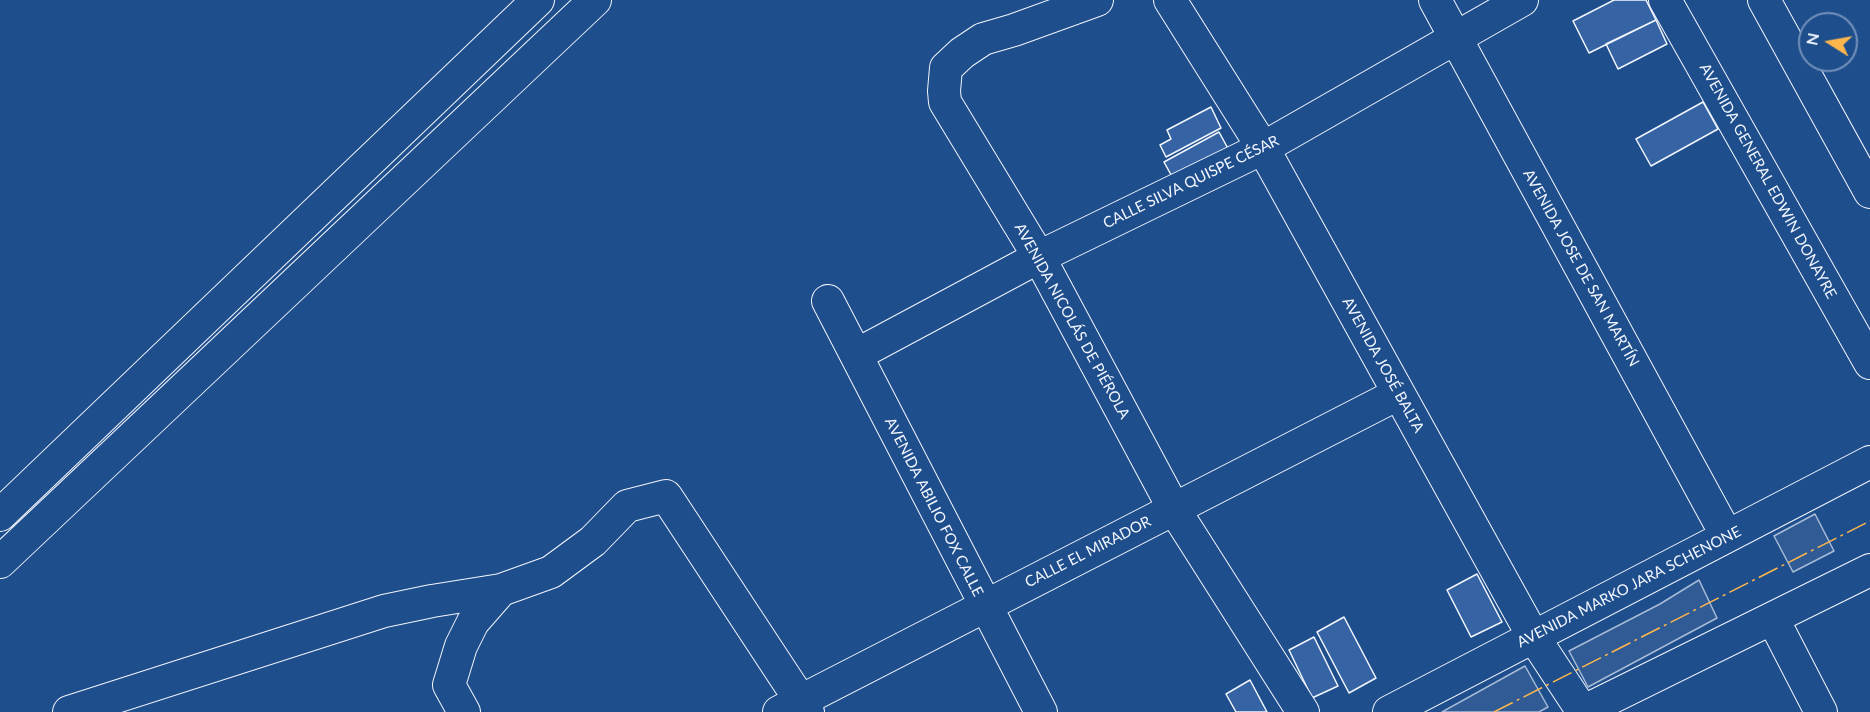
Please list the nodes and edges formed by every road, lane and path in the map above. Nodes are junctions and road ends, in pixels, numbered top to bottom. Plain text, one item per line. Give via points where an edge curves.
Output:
1 (538, 0) edge
2 (595, 0) edge
3 (1097, 0) edge
4 (1436, 0) edge
5 (1522, 0) edge
6 (1665, 0) edge
7 (1764, 0) edge
8 (1175, 9) edge
9 (1456, 39) junction
10 (1263, 148) junction
11 (1860, 153) edge
12 (1870, 192) edge
13 (1039, 257) junction
14 (828, 301) dead end
15 (856, 355) junction
16 (1870, 363) edge
17 (1398, 394) junction
18 (1870, 462) edge
19 (1174, 508) junction
20 (0, 515) edge
21 (1727, 536) junction
22 (0, 562) edge
23 (1870, 570) edge
24 (501, 590) junction
25 (984, 605) junction
26 (1773, 619) junction
27 (1533, 636) junction
28 (796, 708) edge
29 (69, 712) edge
30 (464, 712) edge
31 (1041, 712) edge
32 (1303, 712) edge
33 (1389, 712) edge
34 (1583, 712) edge
35 (1821, 712) edge

1 - 20 street
2 - 22 street
3 - 13 street, AVENIDA NICOLÁS DE PIÉROLA via 983,39 946,68 945,102
4 - 9 street, AVENIDA JOSE DE SAN MARTÍN
5 - 9 street, CALLE SILVA QUISPE CÉSAR
6 - 16 street, AVENIDA GENERAL EDWIN DONAYRE
7 - 11 street
8 - 10 street, AVENIDA JOSÉ BALTA
9 - 10 street, CALLE SILVA QUISPE CÉSAR
9 - 21 street, AVENIDA JOSE DE SAN MARTÍN
10 - 13 street, CALLE SILVA QUISPE CÉSAR
10 - 17 street, AVENIDA JOSÉ BALTA
11 - 12 street
13 - 15 street, CALLE SILVA QUISPE CÉSAR
13 - 19 street, AVENIDA NICOLÁS DE PIÉROLA
14 - 15 street, AVENIDA ABILIO FOX CALLE
15 - 25 street, AVENIDA ABILIO FOX CALLE
17 - 19 street, CALLE EL MIRADOR
17 - 27 street, AVENIDA JOSÉ BALTA
18 - 21 street, AVENIDA MARKO JARA SCHENONE
19 - 25 street, CALLE EL MIRADOR
19 - 32 street, AVENIDA NICOLÁS DE PIÉROLA
21 - 27 street, AVENIDA MARKO JARA SCHENONE
23 - 26 street
24 - 28 street via 551,572 593,541 627,506 666,496
24 - 29 street via 384,611
24 - 30 street via 473,622 452,675 449,686
25 - 28 street, CALLE EL MIRADOR
25 - 31 street, AVENIDA ABILIO FOX CALLE
26 - 34 street
26 - 35 street
27 - 33 street, AVENIDA MARKO JARA SCHENONE
27 - 34 street, AVENIDA JOSÉ BALTA

